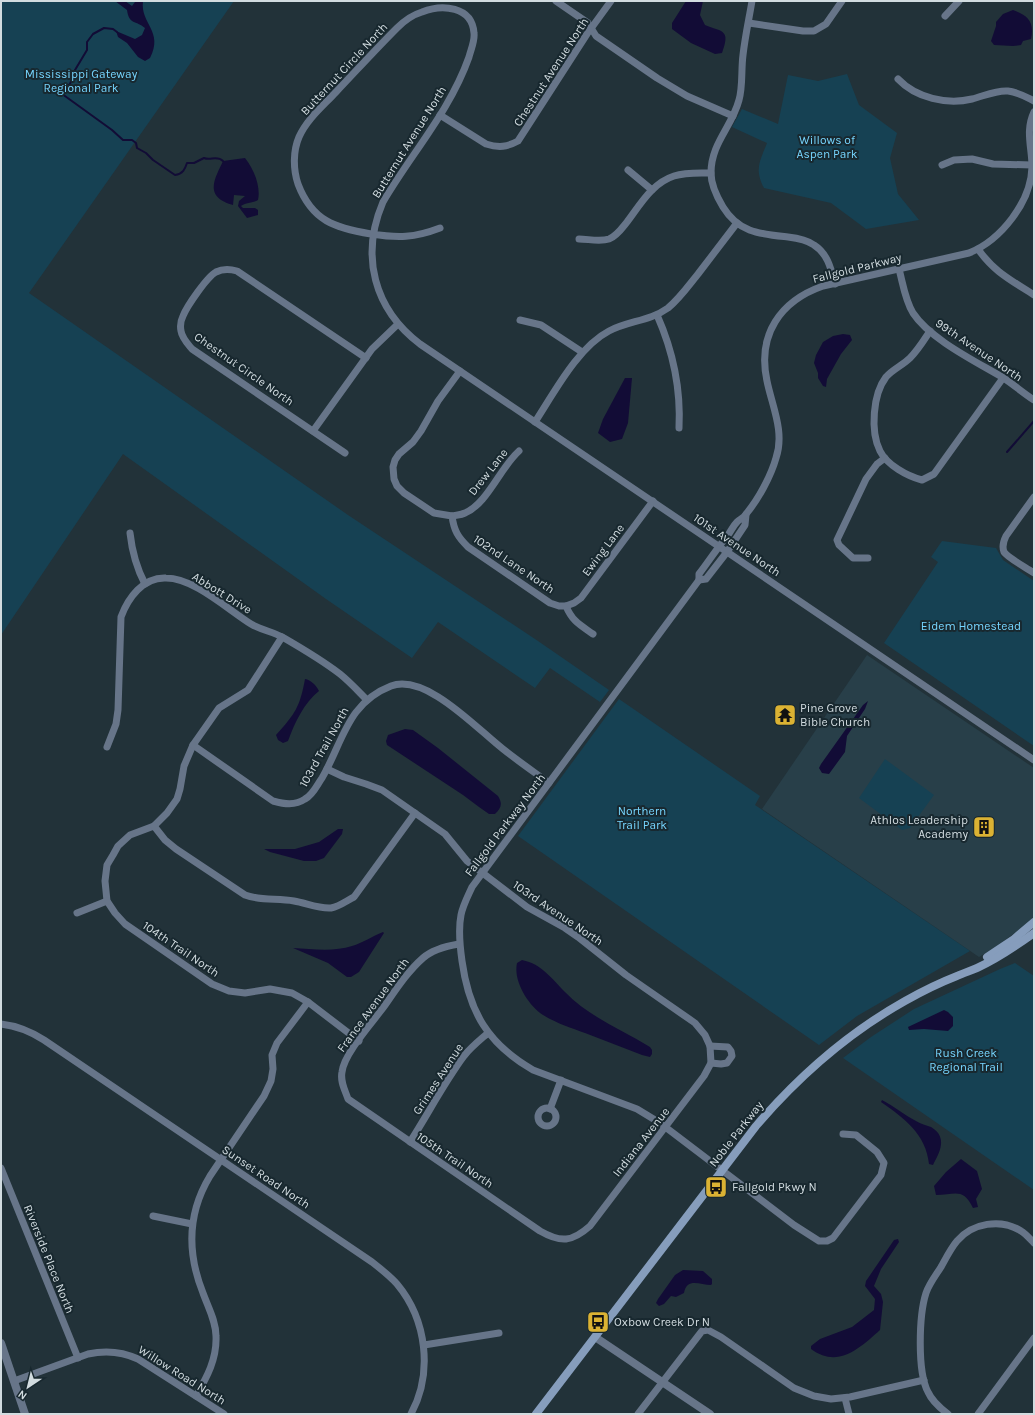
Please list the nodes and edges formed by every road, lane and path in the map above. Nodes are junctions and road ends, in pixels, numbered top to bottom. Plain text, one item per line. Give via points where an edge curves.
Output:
1 (556, 1) edge
2 (611, 1) edge
3 (752, 1) edge
4 (842, 1) edge
5 (959, 1) edge
6 (455, 9) joint
7 (945, 16) dead end
8 (749, 22) junction
9 (591, 28) junction
10 (898, 79) dead end
11 (1034, 101) edge
12 (1034, 112) edge
13 (440, 115) junction
14 (733, 116) junction
15 (942, 165) dead end
16 (1032, 165) junction
17 (628, 170) dead end
18 (711, 173) junction
19 (652, 190) junction
20 (737, 223) junction
21 (440, 228) dead end
22 (373, 234) junction
23 (579, 239) dead end
24 (978, 249) junction
25 (899, 270) junction
26 (835, 284) junction
27 (1034, 294) edge
28 (657, 315) junction
29 (520, 320) dead end
30 (398, 324) junction
31 (930, 331) junction
32 (428, 349) joint
33 (582, 352) junction
34 (366, 358) junction
35 (460, 371) junction
36 (1003, 378) junction
37 (1034, 400) edge
38 (535, 422) junction
39 (679, 428) dead end
40 (313, 431) junction
41 (519, 452) dead end
42 (346, 453) dead end
43 (885, 458) junction
44 (1034, 497) edge
45 (653, 501) junction
46 (746, 515) junction
47 (452, 516) junction
48 (130, 532) dead end
49 (720, 547) junction
50 (727, 552) junction
51 (868, 558) dead end
52 (1033, 572) edge
53 (699, 580) junction
54 (145, 584) junction
55 (566, 606) junction
56 (593, 634) dead end
57 (282, 637) junction
58 (366, 700) junction
59 (193, 746) junction
60 (107, 747) dead end
61 (1034, 760) edge
62 (327, 769) junction
63 (549, 783) junction
64 (415, 813) junction
65 (154, 826) junction
66 (482, 873) junction
67 (107, 900) junction
68 (77, 913) dead end
69 (1034, 922) edge
70 (1034, 933) edge
71 (459, 944) junction
72 (957, 976) junction
73 (308, 1002) junction
74 (1, 1024) edge
75 (488, 1032) junction
76 (359, 1041) junction
77 (710, 1046) junction
78 (711, 1063) junction
79 (561, 1080) junction
80 (341, 1083) joint
81 (550, 1109) dead end
82 (666, 1128) junction
83 (843, 1134) dead end
84 (410, 1142) junction
85 (221, 1160) junction
86 (1, 1168) edge
87 (722, 1170) junction
88 (153, 1216) dead end
89 (192, 1224) junction
90 (569, 1239) joint
91 (1034, 1243) edge
92 (499, 1333) dead end
93 (596, 1337) junction
94 (1034, 1338) edge
95 (1, 1343) edge
96 (424, 1345) junction
97 (78, 1358) junction
98 (924, 1380) junction
99 (14, 1381) junction
100 (662, 1383) junction
101 (196, 1396) junction
102 (845, 1398) junction
103 (25, 1414) edge
104 (224, 1414) edge
105 (410, 1414) edge
106 (536, 1414) edge
107 (638, 1414) edge
108 (710, 1414) edge
109 (849, 1414) edge
110 (948, 1414) edge
111 (978, 1414) edge

1 - 9 street via 588,23
2 - 9 street, Chestnut Avenue North
3 - 8 street
4 - 8 street via 826,24 814,31
5 - 7 street
6 - 13 street, Butternut Avenue North via 469,18 473,25 474,38 462,74
6 - 22 street, Butternut Circle North via 430,10 404,22 310,119 299,138 294,164 296,178 306,202 316,213 338,227
8 - 14 street via 743,54 741,89
9 - 13 street, Chestnut Avenue North via 518,141 503,148 494,147
9 - 14 street via 596,36 657,78 687,96
10 - 11 street via 909,89 938,100 964,101 1007,91 1021,94
12 - 16 street, Fallgold Parkway via 1028,133
13 - 22 street, Butternut Avenue North via 383,202
14 - 18 street via 716,147
15 - 16 street via 954,160 972,159 993,164
16 - 24 street, Fallgold Parkway via 1023,200 1018,208 1000,232
17 - 19 street
18 - 19 street via 675,175
18 - 20 street via 716,194 728,214
19 - 23 street via 615,236 605,240
20 - 26 street via 753,232 796,238 814,245 827,259
20 - 28 street via 681,295
21 - 22 street, Butternut Circle North via 410,236 389,237
22 - 30 street, Butternut Avenue North via 371,254 375,279 383,300
24 - 25 street, Fallgold Parkway
24 - 27 street via 998,272
25 - 26 street, Fallgold Parkway
25 - 31 street, 99th Avenue North via 913,312
26 - 46 street, Fallgold Parkway via 800,296 789,304 772,326 767,339 765,367 778,423 779,447 767,479
28 - 33 street via 621,325 597,338
28 - 39 street via 674,366 680,408
29 - 33 street via 541,325
30 - 32 street, Butternut Avenue North
30 - 34 street
31 - 36 street, 99th Avenue North
31 - 43 street via 909,359 892,371 881,386 876,402 874,425 877,444
32 - 35 street, 101st Avenue North
33 - 38 street
34 - 40 street
34 - 40 street, Chestnut Circle North via 237,270 217,271 201,288 181,321 181,332 185,341 192,349
35 - 38 street, 101st Avenue North
35 - 47 street via 438,401 422,431 395,460 393,467 394,479 404,493 434,513
36 - 37 street, 99th Avenue North
36 - 43 street via 934,474 922,480 913,478
38 - 45 street, 101st Avenue North
40 - 42 street, Chestnut Circle North
41 - 47 street, Drew Lane via 511,458 480,502 466,513
43 - 51 street via 874,467 866,479 838,540 839,545 853,558
44 - 52 street via 1004,541 1004,552
45 - 49 street, 101st Avenue North
45 - 55 street, Ewing Lane via 581,598
46 - 49 street, Fallgold Parkway North via 737,522
46 - 50 street, Fallgold Parkway North via 745,525
47 - 55 street, 102nd Lane North via 460,539 468,547 550,603
48 - 54 street via 137,568
49 - 50 street, 101st Avenue North
49 - 53 street, Fallgold Parkway North via 699,574
50 - 53 street, Fallgold Parkway North via 706,578
50 - 61 street, 101st Avenue North
53 - 63 street, Fallgold Parkway North
54 - 57 street, Abbott Drive via 165,578 180,579 195,586 254,626
54 - 60 street, Abbott Drive via 133,594 125,605 121,617 118,710 116,724
55 - 56 street via 575,622
57 - 58 street, Abbott Drive via 341,675
57 - 59 street via 248,690 220,708
58 - 62 street, 103rd Trail North via 346,726
58 - 63 street, 103rd Trail North via 392,686 406,685 435,694 503,750
59 - 62 street, 103rd Trail North via 263,796 285,804 296,804 306,799
59 - 65 street via 184,766 177,799 167,814
62 - 64 street, 103rd Avenue North via 382,790
63 - 66 street, Fallgold Parkway North
64 - 65 street via 354,896 340,906 330,908 286,900 256,899 245,895 176,849
64 - 66 street, 103rd Avenue North via 445,834 467,861
65 - 67 street via 130,835 112,855 107,865 105,881
66 - 71 street, Fallgold Parkway North via 472,887 460,916
66 - 77 street, 103rd Avenue North via 527,907 578,936 626,975 695,1023 706,1035
67 - 68 street
67 - 73 street, 104th Trail North via 114,913 125,924 212,984 229,991 245,993 270,989 292,993
69 - 72 main road, Noble Parkway via 1005,946
70 - 72 main road, Noble Parkway via 978,968
71 - 75 street, Fallgold Parkway North via 470,998 477,1016
71 - 76 street, France Avenue North via 445,946 423,957
72 - 87 main road, Noble Parkway via 876,1018 828,1054 776,1102
73 - 76 street, 104th Trail North
73 - 85 street via 276,1043 272,1055 271,1081 264,1096
74 - 85 street, Sunset Road North via 31,1031
75 - 79 street, Fallgold Parkway North via 518,1061 533,1070
75 - 84 street, Grimes Avenue via 464,1055
76 - 80 street, France Avenue North via 344,1063
77 - 78 street
77 - 78 street via 728,1047 732,1056 727,1063
78 - 82 street, Indiana Avenue
79 - 81 street
79 - 82 street, Fallgold Parkway North via 637,1109
80 - 84 street, 105th Trail North via 348,1099
82 - 87 street, Fallgold Parkway North
82 - 90 street, Indiana Avenue via 590,1226 580,1235
83 - 87 street, Fallgold Parkway North via 856,1135 877,1152 884,1163 881,1174 833,1238 827,1241 819,1241 794,1225
84 - 90 street, 105th Trail North via 540,1231 553,1238
85 - 89 street via 204,1186
85 - 96 street, Sunset Road North via 386,1272 412,1308
86 - 97 street, Riverside Place North
87 - 93 main road, Noble Parkway
88 - 89 street
89 - 101 street via 193,1259 216,1335 214,1360
91 - 98 street via 1020,1230 991,1223 968,1230 957,1241 926,1292 920,1356
92 - 96 street
93 - 100 street
93 - 106 main road, Noble Parkway
94 - 111 street
95 - 99 street
96 - 105 street, Sunset Road North via 423,1378
97 - 99 street, Willow Road North
97 - 101 street, Willow Road North via 100,1351 126,1354
98 - 102 street
98 - 110 street via 928,1393
99 - 103 street
100 - 102 street via 702,1331 708,1330 794,1388 814,1396
100 - 107 street
100 - 108 street
101 - 104 street, Willow Road North
102 - 109 street

